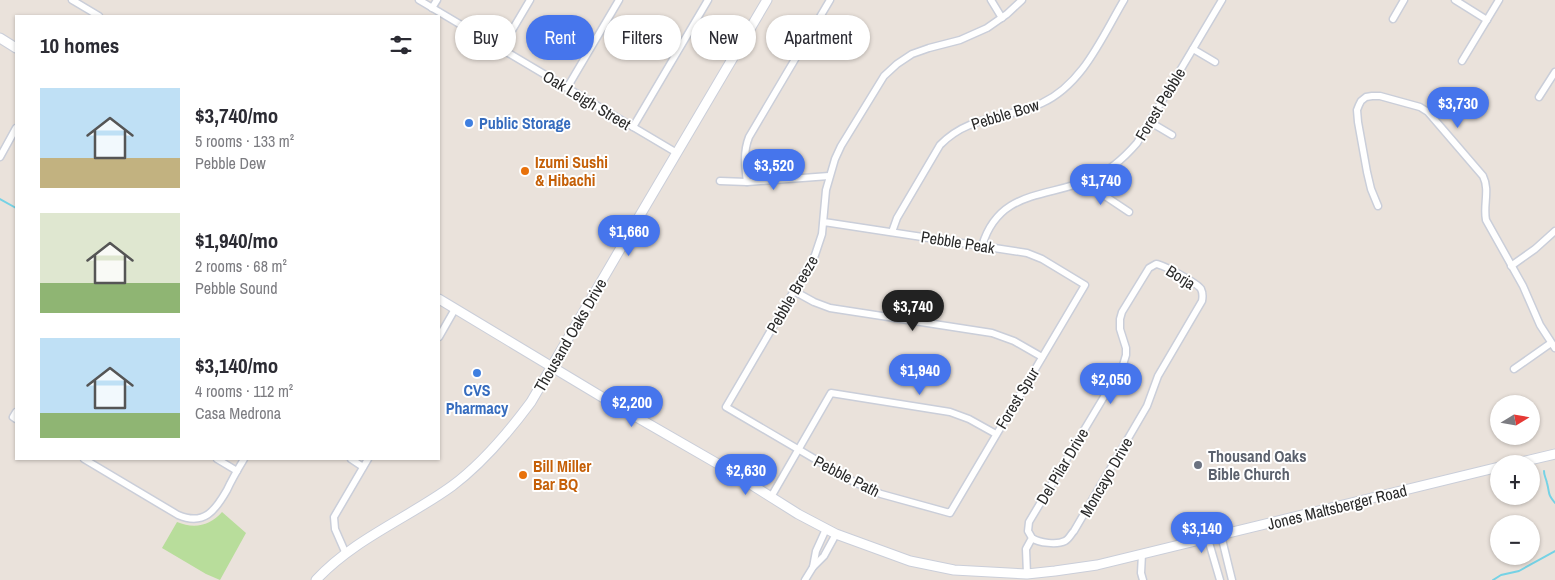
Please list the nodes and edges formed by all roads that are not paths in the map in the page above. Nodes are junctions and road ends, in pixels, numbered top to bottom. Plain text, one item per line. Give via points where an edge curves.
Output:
1 (419, 0) edge
2 (437, 0) edge
3 (530, 0) edge
4 (619, 0) edge
5 (708, 0) edge
6 (767, 0) edge
7 (830, 0) edge
8 (991, 0) edge
9 (1022, 0) edge
10 (1124, 0) edge
11 (1222, 0) edge
12 (1404, 0) edge
13 (1455, 0) edge
14 (1499, 0) edge
15 (74, 1) edge
16 (432, 8) junction
17 (97, 15) edge
18 (1002, 18) junction
19 (1393, 19) dead end
20 (1487, 20) junction
21 (455, 22) edge
22 (516, 24) edge
23 (0, 38) edge
24 (15, 47) edge
25 (1193, 49) junction
26 (516, 58) edge
27 (1462, 61) dead end
28 (1215, 62) dead end
29 (1555, 72) edge
30 (567, 88) junction
31 (1539, 97) dead end
32 (1150, 122) junction
33 (633, 127) junction
34 (15, 130) edge
35 (1172, 135) dead end
36 (677, 153) junction
37 (0, 156) edge
38 (830, 176) junction
39 (1093, 178) junction
40 (720, 181) dead end
41 (747, 182) junction
42 (1378, 206) dead end
43 (1129, 212) dead end
44 (824, 222) junction
45 (1555, 231) edge
46 (892, 232) junction
47 (982, 246) junction
48 (1156, 264) joint
49 (1511, 266) junction
50 (1085, 284) joint
51 (794, 291) junction
52 (1203, 294) joint
53 (440, 300) edge
54 (455, 309) junction
55 (440, 335) edge
56 (1553, 346) edge
57 (1042, 357) junction
58 (552, 367) junction
59 (1514, 369) dead end
60 (726, 406) joint
61 (996, 434) junction
62 (798, 450) junction
63 (1555, 454) edge
64 (1540, 458) edge
65 (86, 460) edge
66 (219, 460) edge
67 (243, 460) edge
68 (352, 460) edge
69 (367, 460) edge
70 (363, 467) junction
71 (1490, 469) edge
72 (237, 471) junction
73 (771, 497) junction
74 (950, 513) joint
75 (826, 529) junction
76 (836, 534) junction
77 (1221, 535) junction
78 (1032, 538) junction
79 (1208, 539) junction
80 (346, 554) junction
81 (1142, 554) junction
82 (1227, 561) junction
83 (1215, 564) junction
84 (813, 566) junction
85 (1027, 574) junction
86 (990, 576) edge
87 (316, 580) edge
88 (805, 580) edge
89 (1143, 580) edge
90 (1220, 580) edge
91 (1232, 580) edge

1 - 16 street, Oak Leigh Street
2 - 16 street
3 - 22 street
4 - 30 street
5 - 33 street
6 - 36 main road, Thousand Oaks Drive
7 - 41 street via 749,137 745,152
8 - 18 street
9 - 18 street, Pebble Breeze
10 - 46 street, Pebble Bow via 1086,66 1060,93 1024,110 969,124 947,138 897,218
11 - 25 street, Forest Pebble
12 - 19 street
13 - 20 street
14 - 20 street
15 - 17 street
16 - 21 street, Oak Leigh Street
18 - 38 street, Pebble Breeze via 974,35 912,54 890,70 878,84 842,146
20 - 27 street
23 - 24 main road
25 - 28 street
25 - 32 street, Forest Pebble
26 - 30 street, Oak Leigh Street
29 - 31 street
30 - 33 street, Oak Leigh Street
32 - 35 street
32 - 39 street, Forest Pebble via 1129,152
33 - 36 street, Oak Leigh Street
34 - 37 street
36 - 58 main road, Thousand Oaks Drive
38 - 41 street
38 - 44 street, Pebble Breeze
39 - 43 street via 1105,196
39 - 47 street, Forest Pebble via 1011,205 991,225
40 - 41 street
42 - 49 street via 1367,172 1357,110 1361,101 1372,96 1420,107 1428,112 1483,176 1487,188 1486,220
44 - 46 street, Pebble Peak
44 - 51 street, Pebble Breeze via 815,255
45 - 49 street
46 - 47 street, Pebble Peak
47 - 50 street, Pebble Peak via 1033,255
48 - 52 street, Borja via 1199,287
48 - 78 street, Del Pilar Drive via 1147,271 1122,312 1120,329 1126,348 1123,365 1029,522 1028,531
49 - 56 street
50 - 57 street, Forest Spur
51 - 57 street via 830,308 992,333
51 - 60 street, Pebble Breeze
52 - 78 street, Moncayo Drive via 1158,376 1147,406 1074,531 1066,540 1059,542 1037,542
53 - 54 main road, Jones Maltsberger Road
54 - 55 street
54 - 58 main road, Jones Maltsberger Road
56 - 59 street
57 - 61 street, Forest Spur
58 - 73 main road, Jones Maltsberger Road
58 - 80 main road, Thousand Oaks Drive via 516,423 463,477
60 - 62 street, Pebble Path
61 - 62 street via 950,412 831,393
61 - 74 street, Forest Spur
62 - 73 street
62 - 74 street, Pebble Path via 843,477 881,494
63 - 64 main road
65 - 72 street via 186,518 200,518 213,511
66 - 72 street
67 - 72 street
68 - 70 street
69 - 70 street
70 - 80 street via 334,517 335,530
71 - 77 main road, Jones Maltsberger Road
73 - 75 main road, Jones Maltsberger Road
75 - 76 main road, Jones Maltsberger Road
75 - 84 street
76 - 84 street via 824,556
76 - 86 main road, Jones Maltsberger Road via 910,561
77 - 79 main road, Jones Maltsberger Road
77 - 82 street
78 - 85 street via 1026,549
79 - 81 main road, Jones Maltsberger Road
79 - 83 street
80 - 87 main road, Thousand Oaks Drive
81 - 85 main road, Jones Maltsberger Road via 1074,569
81 - 89 street via 1140,573
82 - 83 street
82 - 91 street
83 - 90 street
84 - 88 street
85 - 86 main road, Jones Maltsberger Road

